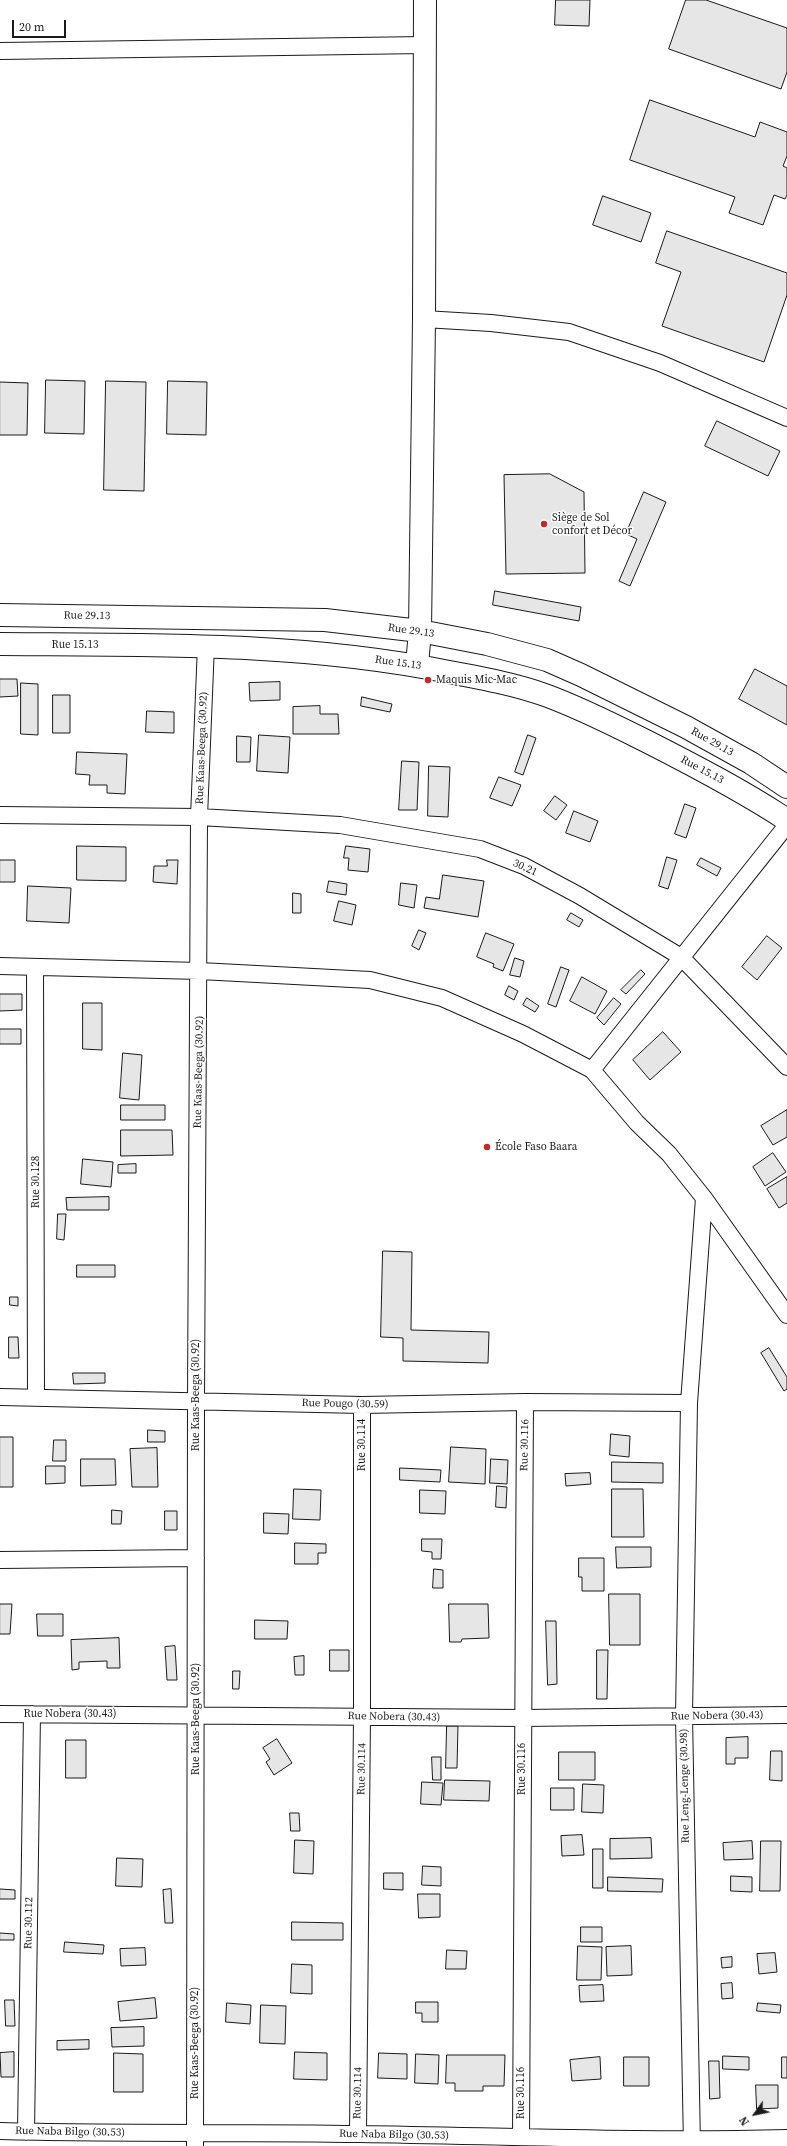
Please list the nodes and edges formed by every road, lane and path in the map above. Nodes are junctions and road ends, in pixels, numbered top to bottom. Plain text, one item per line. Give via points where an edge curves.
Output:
1 (425, 0) edge
2 (425, 45) junction
3 (0, 51) edge
4 (424, 319) junction
5 (787, 418) edge
6 (0, 615) edge
7 (420, 631) junction
8 (0, 644) edge
9 (206, 645) junction
10 (417, 665) junction
11 (787, 787) edge
12 (0, 815) edge
13 (199, 817) junction
14 (787, 820) edge
15 (787, 825) edge
16 (681, 957) junction
17 (0, 966) edge
18 (35, 967) junction
19 (200, 971) junction
20 (787, 1067) edge
21 (592, 1070) junction
22 (704, 1198) junction
23 (787, 1315) edge
24 (0, 1397) edge
25 (36, 1397) junction
26 (196, 1400) junction
27 (525, 1402) junction
28 (689, 1403) junction
29 (362, 1405) junction
30 (196, 1558) junction
31 (0, 1560) edge
32 (0, 1714) edge
33 (32, 1714) junction
34 (196, 1715) junction
35 (787, 1715) edge
36 (362, 1716) junction
37 (684, 1716) junction
38 (522, 1718) junction
39 (0, 2131) edge
40 (26, 2132) junction
41 (358, 2134) junction
42 (521, 2137) junction
43 (787, 2138) edge
44 (195, 2140) edge
45 (692, 2143) edge

1 - 2 main road
2 - 3 street
2 - 4 main road
4 - 5 street via 569,332 660,363
4 - 7 main road
6 - 7 main road, Rue 29.13 via 325,620
7 - 10 main road
7 - 11 main road, Rue 29.13 via 487,644 548,660 686,727 751,763
8 - 9 main road, Rue 15.13
9 - 10 main road, Rue 15.13 via 315,651
9 - 13 street, Rue Kaas-Beega (30.92)
10 - 14 main road, Rue 15.13 via 544,695 618,727 697,767 746,793
12 - 13 street, 30.21
13 - 16 street, 30.21 / 30.21 via 340,825 480,850 524,866 580,896
13 - 19 street, Rue Kaas-Beega (30.92)
15 - 16 street
16 - 20 street, 30.21 / 30.21
16 - 21 street
17 - 18 street
18 - 19 street
18 - 25 street, Rue 30.128
19 - 21 street via 370,980 442,998 523,1034
19 - 26 street, Rue Kaas-Beega (30.92)
21 - 22 street via 636,1122 669,1154
22 - 23 street
22 - 28 street, Rue Leng-Lenge (30.98)
24 - 25 street, Rue Pougo (30.59)
25 - 26 street, Rue Pougo (30.59)
26 - 29 street, Rue Pougo (30.59)
26 - 30 street, Rue Kaas-Beega (30.92)
27 - 28 street, Rue Pougo (30.59)
27 - 29 street, Rue Pougo (30.59)
27 - 38 street, Rue 30.116
28 - 37 street, Rue Leng-Lenge (30.98)
29 - 36 street, Rue 30.114
30 - 31 street
30 - 34 street, Rue Kaas-Beega (30.92)
32 - 33 street, Rue Nobera (30.43)
33 - 34 street, Rue Nobera (30.43)
33 - 40 street, Rue 30.112
34 - 36 street, Rue Nobera (30.43)
34 - 44 street, Rue Kaas-Beega (30.92)
35 - 37 street, Rue Nobera (30.43)
36 - 38 street, Rue Nobera (30.43)
36 - 41 street, Rue 30.114
37 - 38 street, Rue Nobera (30.43)
37 - 45 street, Rue Leng-Lenge (30.98)
38 - 42 street, Rue 30.116
39 - 40 street, Rue Naba Bilgo (30.53)
40 - 44 street, Rue Naba Bilgo (30.53)
41 - 42 street, Rue Naba Bilgo (30.53)
41 - 44 street, Rue Naba Bilgo (30.53)
42 - 45 street, Rue Naba Bilgo (30.53)
43 - 45 street, Rue Naba Bilgo (30.53)

